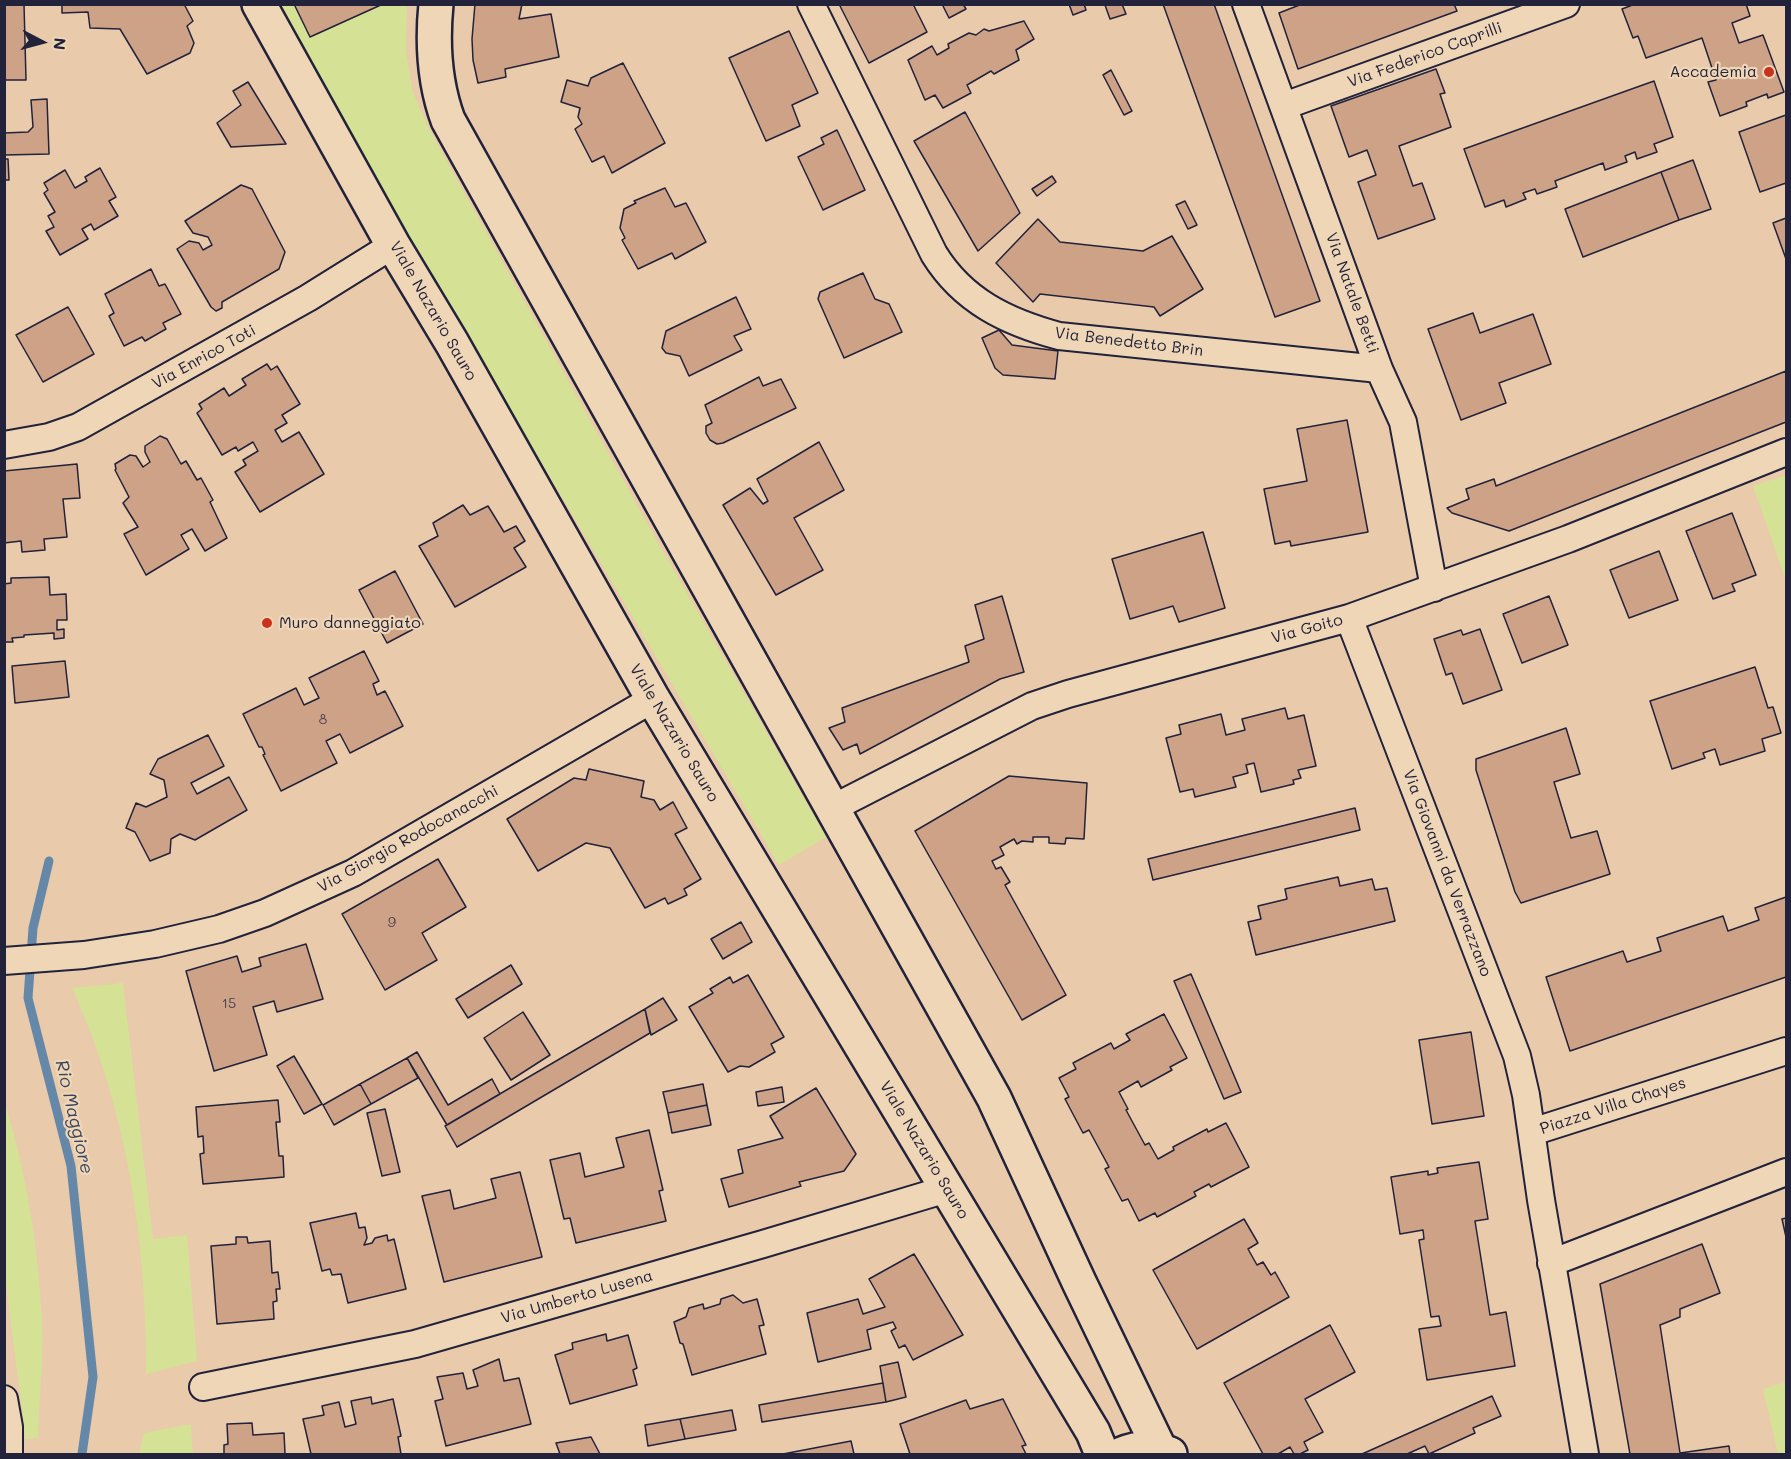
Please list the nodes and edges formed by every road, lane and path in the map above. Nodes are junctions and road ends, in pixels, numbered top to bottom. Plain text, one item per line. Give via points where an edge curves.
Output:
1 (259, 4) edge
2 (436, 4) edge
3 (811, 4) edge
4 (1246, 4) edge
5 (1566, 4) edge
6 (1284, 106) junction
7 (393, 245) junction
8 (1379, 369) junction
9 (4, 445) edge
10 (1786, 452) edge
11 (1434, 588) junction
12 (1349, 618) junction
13 (653, 699) junction
14 (831, 809) junction
15 (4, 961) edge
16 (1786, 1051) edge
17 (1532, 1132) junction
18 (1786, 1172) edge
19 (947, 1189) junction
20 (1551, 1263) junction
21 (203, 1387) dead end
22 (4, 1399) edge
23 (1165, 1452) edge
24 (9, 1455) edge
25 (1102, 1455) edge
26 (1122, 1455) edge
27 (1585, 1455) edge

1 - 7 main road, Viale Nazario Sauro
2 - 14 main road via 435,72 448,120
3 - 8 street, Via Benedetto Brin via 934,254 952,279 980,304 1028,328 1059,336
4 - 6 street, Via Natale Betti
5 - 6 street, Via Federico Caprilli
6 - 8 street, Via Natale Betti
7 - 9 street, Via Enrico Toti via 308,298 78,427 49,438
7 - 13 main road, Viale Nazario Sauro
8 - 11 street, Via Natale Betti via 1403,422
10 - 11 street, Via Goito
11 - 12 street, Via Goito
12 - 14 street, Via Goito via 1032,706
12 - 17 street, Via Giovanni da Verrazzano via 1504,1021 1516,1056
13 - 15 street, Via Giorgio Rodocanacchi via 353,873 265,913 155,944 72,957
13 - 19 main road, Viale Nazario Sauro
14 - 23 main road via 994,1098 1079,1282
16 - 17 street, Piazza Villa Chayes
17 - 20 street, Piazza Villa Chayes
18 - 20 street
19 - 21 street, Via Umberto Lusena via 415,1344
19 - 25 main road, Viale Nazario Sauro via 1093,1432
20 - 27 street
22 - 24 street
23 - 26 main road via 1138,1449

